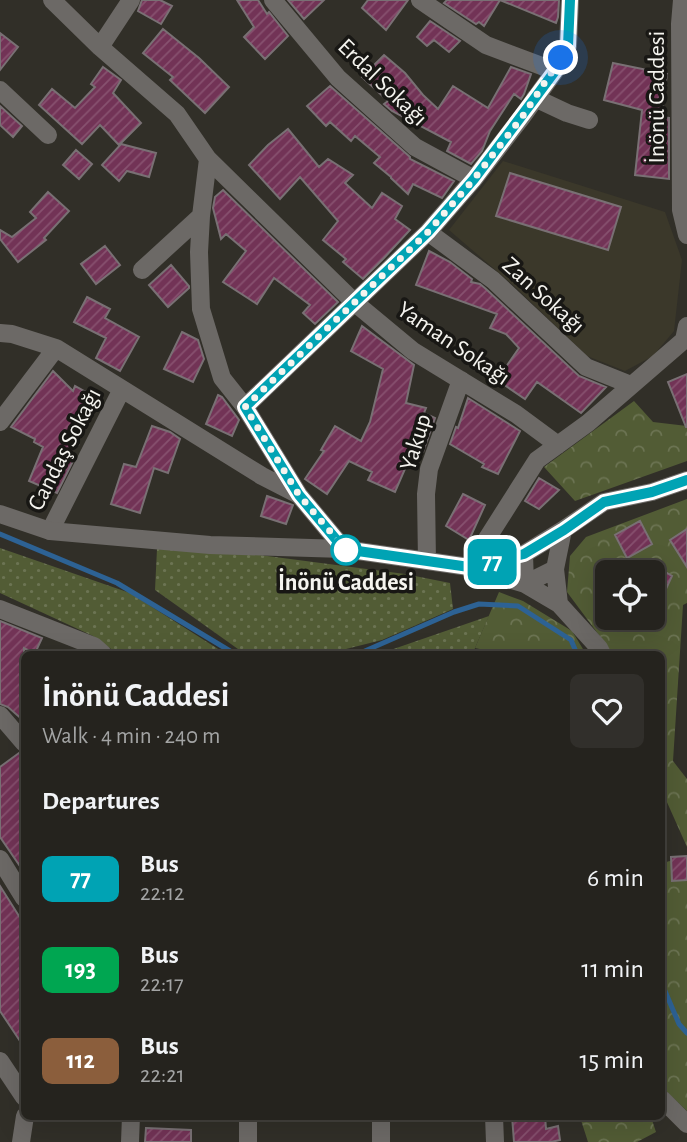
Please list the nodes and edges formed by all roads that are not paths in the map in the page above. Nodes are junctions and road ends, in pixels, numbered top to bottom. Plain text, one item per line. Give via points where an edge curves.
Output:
1 (52, 0) edge
2 (131, 0) edge
3 (273, 0) edge
4 (420, 0) edge
5 (570, 0) edge
6 (682, 0) edge
7 (100, 47) junction
8 (555, 71) junction
9 (0, 90) edge
10 (535, 98) junction
11 (589, 120) dead end
12 (48, 135) dead end
13 (208, 159) junction
14 (474, 179) junction
15 (201, 216) junction
16 (428, 232) junction
17 (687, 235) edge
18 (142, 270) dead end
19 (354, 302) junction
20 (687, 326) edge
21 (0, 333) edge
22 (56, 348) junction
23 (461, 380) junction
24 (631, 385) junction
25 (122, 389) junction
26 (245, 407) junction
27 (0, 422) edge
28 (558, 445) junction
29 (687, 480) edge
30 (299, 495) junction
31 (0, 514) edge
32 (564, 530) junction
33 (51, 531) junction
34 (344, 549) junction
35 (524, 554) junction
36 (427, 561) junction
37 (469, 567) junction
38 (555, 569) junction
39 (525, 584) junction
40 (559, 604) junction
41 (0, 609) edge
42 (100, 651) edge
43 (600, 651) edge
44 (0, 715) edge
45 (21, 740) edge
46 (0, 859) edge
47 (21, 893) edge
48 (0, 1061) edge
49 (21, 1092) edge
50 (665, 1102) edge
51 (24, 1120) edge
52 (131, 1120) edge
53 (248, 1120) edge
54 (381, 1120) edge
55 (494, 1120) edge
56 (687, 1124) edge
57 (21, 1142) edge
58 (131, 1142) edge
59 (248, 1142) edge
60 (381, 1142) edge
61 (495, 1142) edge

1 - 7 street, Yaman Sokağı
2 - 7 street
3 - 14 street, Erdal Sokağı via 338,78 415,147
4 - 8 street via 486,45
5 - 8 street via 568,46
6 - 17 street, İnönü Caddesi via 681,210
7 - 13 street, Yaman Sokağı via 177,114
8 - 10 street
9 - 12 street
10 - 11 street
10 - 14 street
13 - 15 street
13 - 19 street, Yaman Sokağı
14 - 16 street
15 - 18 street
15 - 26 street via 201,309 222,378
16 - 19 street
16 - 24 street, Zan Sokağı via 493,280 586,367
19 - 23 street, Yaman Sokağı via 413,351
19 - 26 street
20 - 24 street via 684,340
21 - 22 street
22 - 25 street
22 - 27 street
23 - 28 street, Yaman Sokağı
23 - 36 street, Yakup via 429,470
24 - 28 street
25 - 30 street
25 - 33 street, Candaş Sokağı
26 - 30 street
28 - 37 street via 537,460
29 - 32 street via 604,502
30 - 34 street
31 - 33 street
32 - 35 street
32 - 38 street
33 - 34 street via 210,545
34 - 36 street
35 - 37 street
35 - 39 street
36 - 37 street
37 - 39 street
38 - 39 street
38 - 40 street
39 - 40 street
40 - 43 street
41 - 42 street
44 - 45 street
46 - 47 street
48 - 49 street
50 - 56 street
51 - 57 street
52 - 58 street
53 - 59 street
54 - 60 street
55 - 61 street

